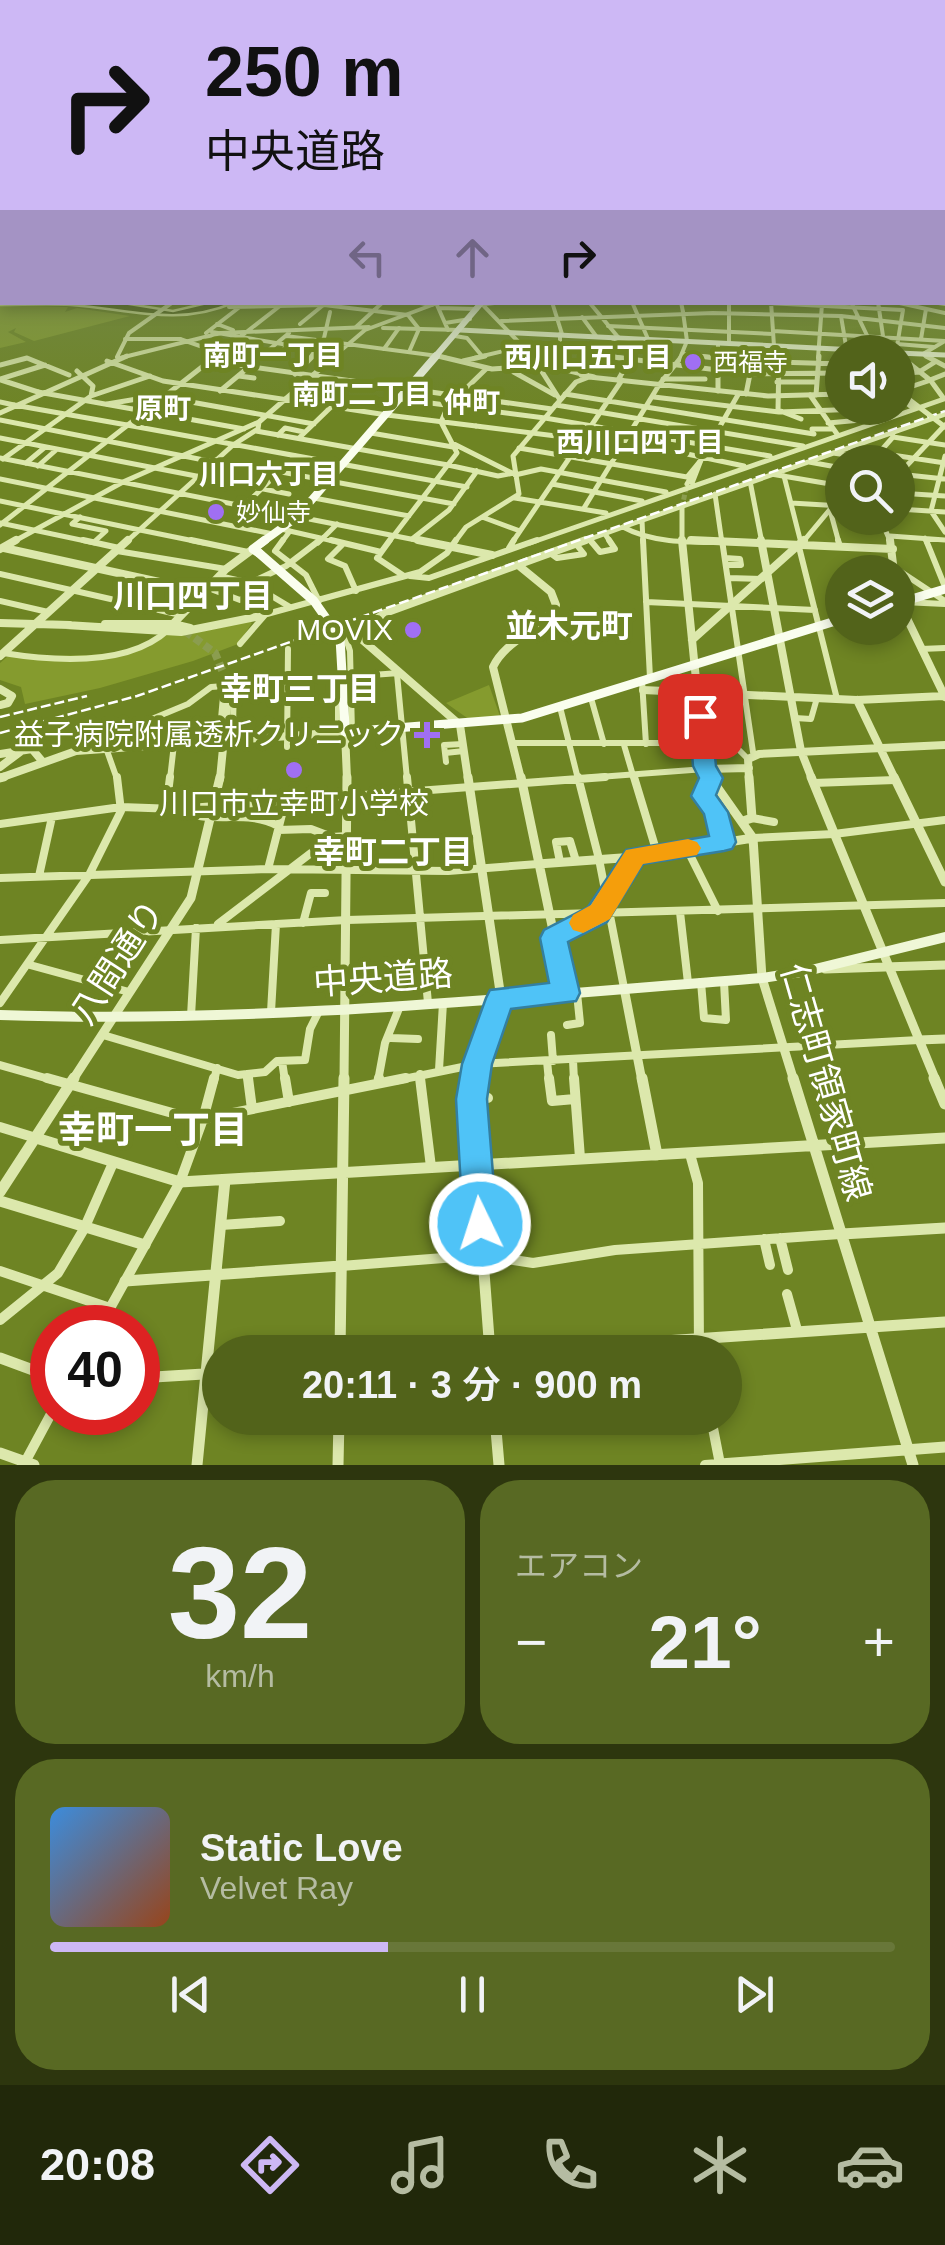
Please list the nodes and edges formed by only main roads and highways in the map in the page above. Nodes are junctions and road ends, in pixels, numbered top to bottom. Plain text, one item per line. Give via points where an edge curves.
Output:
1 (482, 305) edge
2 (452, 330) junction
3 (825, 349) edge
4 (915, 352) edge
5 (945, 356) edge
6 (945, 588) edge
7 (915, 598) edge
8 (825, 624) edge
9 (945, 937) edge
10 (346, 1009) joint
11 (0, 1014) edge

1 - 2 main road
2 - 3 main road
2 - 8 main road, bridge via 438,356 298,516 254,551 314,601 337,633 344,656 345,731 509,721
4 - 5 main road
6 - 7 main road
9 - 10 main road, 中央道路 via 762,978
10 - 11 main road, 中央道路 via 112,1021

